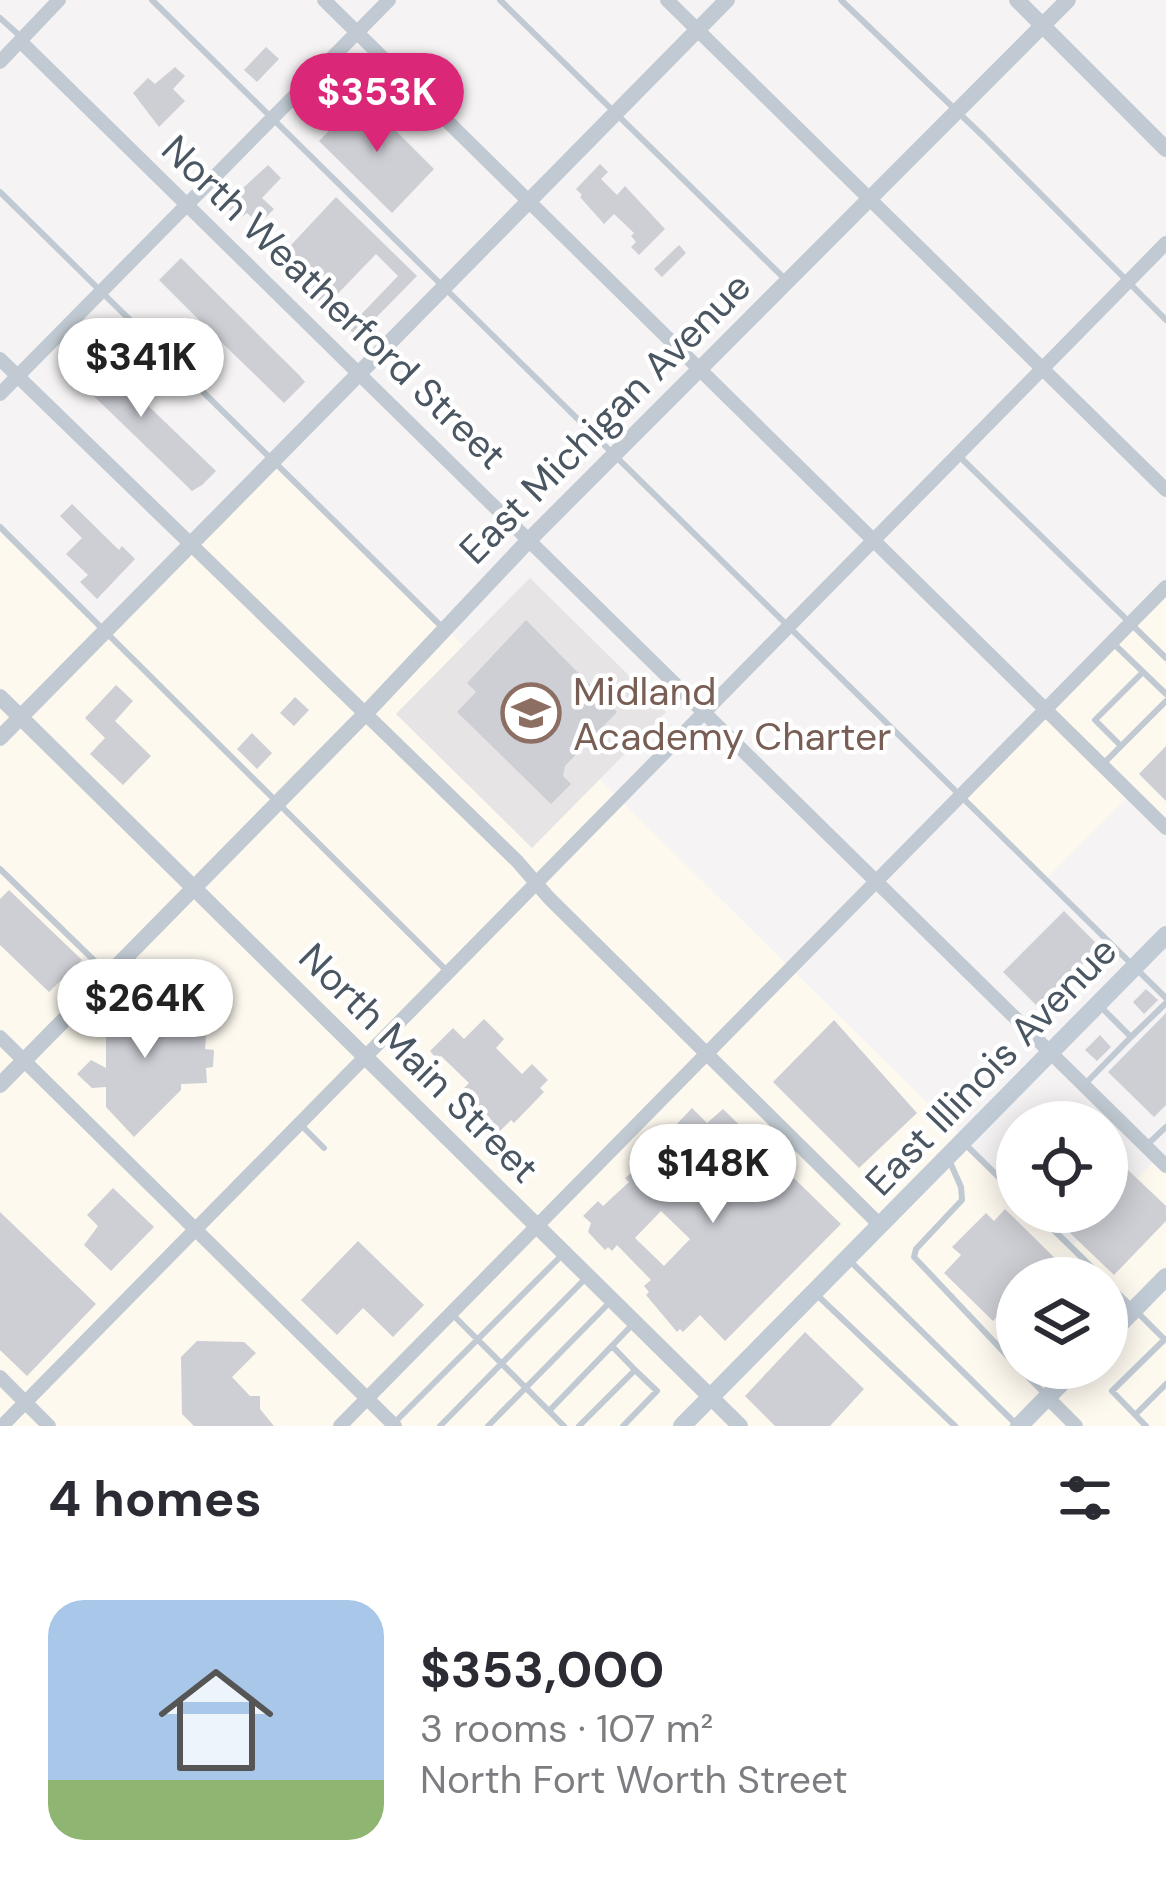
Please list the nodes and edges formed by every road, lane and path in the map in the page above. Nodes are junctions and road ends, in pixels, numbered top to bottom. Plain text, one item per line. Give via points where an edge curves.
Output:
1 (59, 0) edge
2 (152, 0) edge
3 (324, 0) edge
4 (389, 0) edge
5 (500, 0) edge
6 (668, 0) edge
7 (727, 0) edge
8 (841, 0) edge
9 (1017, 0) edge
10 (1068, 0) edge
11 (0, 17) edge
12 (1043, 26) junction
13 (697, 30) junction
14 (357, 33) junction
15 (21, 39) junction
16 (0, 62) edge
17 (959, 112) junction
18 (614, 114) junction
19 (272, 119) junction
20 (1166, 148) edge
21 (0, 192) edge
22 (868, 200) junction
23 (528, 201) junction
24 (187, 205) junction
25 (1166, 243) edge
26 (787, 282) junction
27 (1128, 282) junction
28 (443, 288) junction
29 (101, 291) junction
30 (1166, 320) edge
31 (0, 359) edge
32 (1042, 369) junction
33 (700, 370) junction
34 (360, 373) junction
35 (18, 376) junction
36 (0, 394) edge
37 (958, 454) junction
38 (614, 456) junction
39 (274, 460) junction
40 (1166, 490) edge
41 (0, 527) edge
42 (874, 539) junction
43 (529, 540) junction
44 (191, 545) junction
45 (1166, 587) edge
46 (1131, 623) junction
47 (789, 626) junction
48 (444, 630) junction
49 (104, 633) junction
50 (1112, 642) junction
51 (1166, 658) edge
52 (1143, 672) junction
53 (0, 697) edge
54 (1166, 697) edge
55 (1046, 709) junction
56 (704, 712) junction
57 (366, 713) junction
58 (20, 717) junction
59 (0, 738) edge
60 (1121, 746) junction
61 (1102, 765) junction
62 (960, 796) junction
63 (279, 802) junction
64 (1166, 827) edge
65 (0, 869) edge
66 (876, 882) junction
67 (537, 884) junction
68 (194, 887) junction
69 (1166, 934) edge
70 (1135, 967) junction
71 (448, 972) junction
72 (108, 974) junction
73 (1166, 1000) edge
74 (1098, 1004) junction
75 (0, 1037) edge
76 (1131, 1037) junction
77 (1052, 1050) junction
78 (706, 1053) junction
79 (366, 1055) junction
80 (24, 1060) junction
81 (0, 1084) edge
82 (1085, 1084) junction
83 (299, 1123) junction
84 (1166, 1127) edge
85 (963, 1142) junction
86 (1146, 1146) junction
87 (324, 1148) dead end
88 (948, 1157) junction
89 (1166, 1166) edge
90 (996, 1174) edge
91 (880, 1225) junction
92 (536, 1226) junction
93 (195, 1229) junction
94 (1057, 1233) edge
95 (565, 1253) junction
96 (1081, 1257) edge
97 (848, 1259) junction
98 (588, 1276) junction
99 (1166, 1277) edge
100 (815, 1292) junction
101 (612, 1300) junction
102 (1128, 1303) edge
103 (1134, 1309) junction
104 (451, 1313) junction
105 (1128, 1315) edge
106 (635, 1322) junction
107 (477, 1339) junction
108 (1166, 1340) edge
109 (996, 1344) edge
110 (612, 1346) junction
111 (501, 1363) junction
112 (635, 1370) junction
113 (0, 1377) edge
114 (1166, 1384) edge
115 (526, 1388) junction
116 (1039, 1389) edge
117 (1055, 1389) edge
118 (1047, 1397) junction
119 (711, 1398) junction
120 (367, 1399) junction
121 (26, 1402) junction
122 (549, 1411) junction
123 (1136, 1415) junction
124 (394, 1425) edge
125 (2, 1426) edge
126 (50, 1426) edge
127 (340, 1426) edge
128 (440, 1426) edge
129 (488, 1426) edge
130 (564, 1426) edge
131 (579, 1426) edge
132 (623, 1426) edge
133 (682, 1426) edge
134 (740, 1426) edge
135 (955, 1426) edge
136 (1018, 1426) edge
137 (1076, 1426) edge
138 (1146, 1426) edge

1 - 15 street
2 - 19 lane
3 - 14 street
4 - 14 street
5 - 18 lane
6 - 13 street
7 - 13 street
8 - 17 lane
9 - 12 street
10 - 12 street, East Michigan Avenue
11 - 15 lane
12 - 17 street, East Michigan Avenue
12 - 20 street
13 - 18 street
13 - 22 street
14 - 19 street
14 - 23 street
15 - 16 street
15 - 24 street, North Weatherford Street
17 - 22 street, East Michigan Avenue
17 - 27 lane
18 - 23 street
18 - 26 lane
19 - 24 street
19 - 28 lane
21 - 29 lane
22 - 26 street, East Michigan Avenue
22 - 32 street
23 - 28 street
23 - 33 street
24 - 29 street
24 - 34 street, North Weatherford Street
25 - 27 street
26 - 33 street, East Michigan Avenue
27 - 30 lane
27 - 32 street
28 - 34 street
28 - 38 lane
29 - 35 street
29 - 39 lane
31 - 35 street
32 - 37 street
32 - 40 street
33 - 38 street, East Michigan Avenue
33 - 42 street
34 - 39 street
34 - 43 street, North Weatherford Street
35 - 36 street
35 - 44 street
37 - 42 street
37 - 46 lane
38 - 43 street, East Michigan Avenue
38 - 47 lane
39 - 44 street
39 - 48 lane
41 - 49 lane
42 - 47 street
42 - 55 street
43 - 48 street, East Michigan Avenue
43 - 56 street, North Weatherford Street
44 - 49 street
44 - 57 street
45 - 46 street
46 - 50 street
46 - 51 lane
47 - 56 street
47 - 62 lane
48 - 57 street, East Michigan Avenue
49 - 58 street
49 - 63 lane
50 - 52 lane
50 - 55 street
52 - 54 lane
52 - 60 lane via 1095,720
53 - 58 street, North Main Street
54 - 60 lane
55 - 61 street
55 - 62 street
56 - 66 street, North Weatherford Street
56 - 67 street
57 - 63 street, East Michigan Avenue
57 - 67 street
58 - 59 street
58 - 68 street, North Main Street
60 - 61 lane
61 - 64 street
62 - 66 street
62 - 70 lane
63 - 68 street, East Michigan Avenue
63 - 71 lane
65 - 72 lane
66 - 77 street, North Weatherford Street
66 - 78 street
67 - 71 street
67 - 78 street
68 - 72 street, East Michigan Avenue
68 - 79 street, North Main Street
69 - 70 main road, East Illinois Avenue
70 - 73 lane
70 - 74 main road, East Illinois Avenue
71 - 79 street
72 - 80 street, East Michigan Avenue
73 - 76 lane
74 - 76 lane
74 - 77 main road, East Illinois Avenue
75 - 80 street
76 - 82 lane
77 - 82 street, North Weatherford Street
77 - 85 main road, East Illinois Avenue
78 - 91 street
78 - 92 street
79 - 83 street
79 - 92 street, North Main Street
80 - 81 street, East Michigan Avenue
80 - 93 street
82 - 86 street, North Weatherford Street
83 - 87 lane
83 - 93 street
84 - 86 lane
85 - 88 main road, East Illinois Avenue
85 - 90 lane
86 - 89 street, North Weatherford Street
88 - 91 main road, East Illinois Avenue
88 - 109 lane via 962,1200 914,1257
91 - 97 main road, East Illinois Avenue
92 - 95 street, North Main Street
92 - 104 street
93 - 120 street
93 - 121 street
94 - 96 lane
95 - 98 street, North Main Street
95 - 107 lane
97 - 100 main road, East Illinois Avenue
97 - 136 lane
98 - 101 street, North Main Street
98 - 111 lane
99 - 103 main road
100 - 119 main road, East Illinois Avenue
100 - 135 lane
101 - 106 street, North Main Street
101 - 115 lane
102 - 103 lane
103 - 105 main road
103 - 108 lane
104 - 107 lane
104 - 120 street
106 - 110 lane
106 - 119 street, North Main Street
107 - 111 lane
107 - 124 lane
108 - 123 lane via 1112,1390
110 - 112 lane
110 - 122 lane
111 - 115 lane
111 - 128 lane
112 - 131 lane
112 - 132 lane via 657,1391
113 - 121 street
114 - 123 lane
115 - 122 lane
115 - 129 lane
116 - 118 lane
117 - 118 main road
118 - 136 main road
118 - 137 street
119 - 133 main road, East Illinois Avenue
119 - 134 street, North Main Street
120 - 124 street
120 - 127 street
121 - 125 street
121 - 126 street
122 - 130 lane
123 - 138 lane

